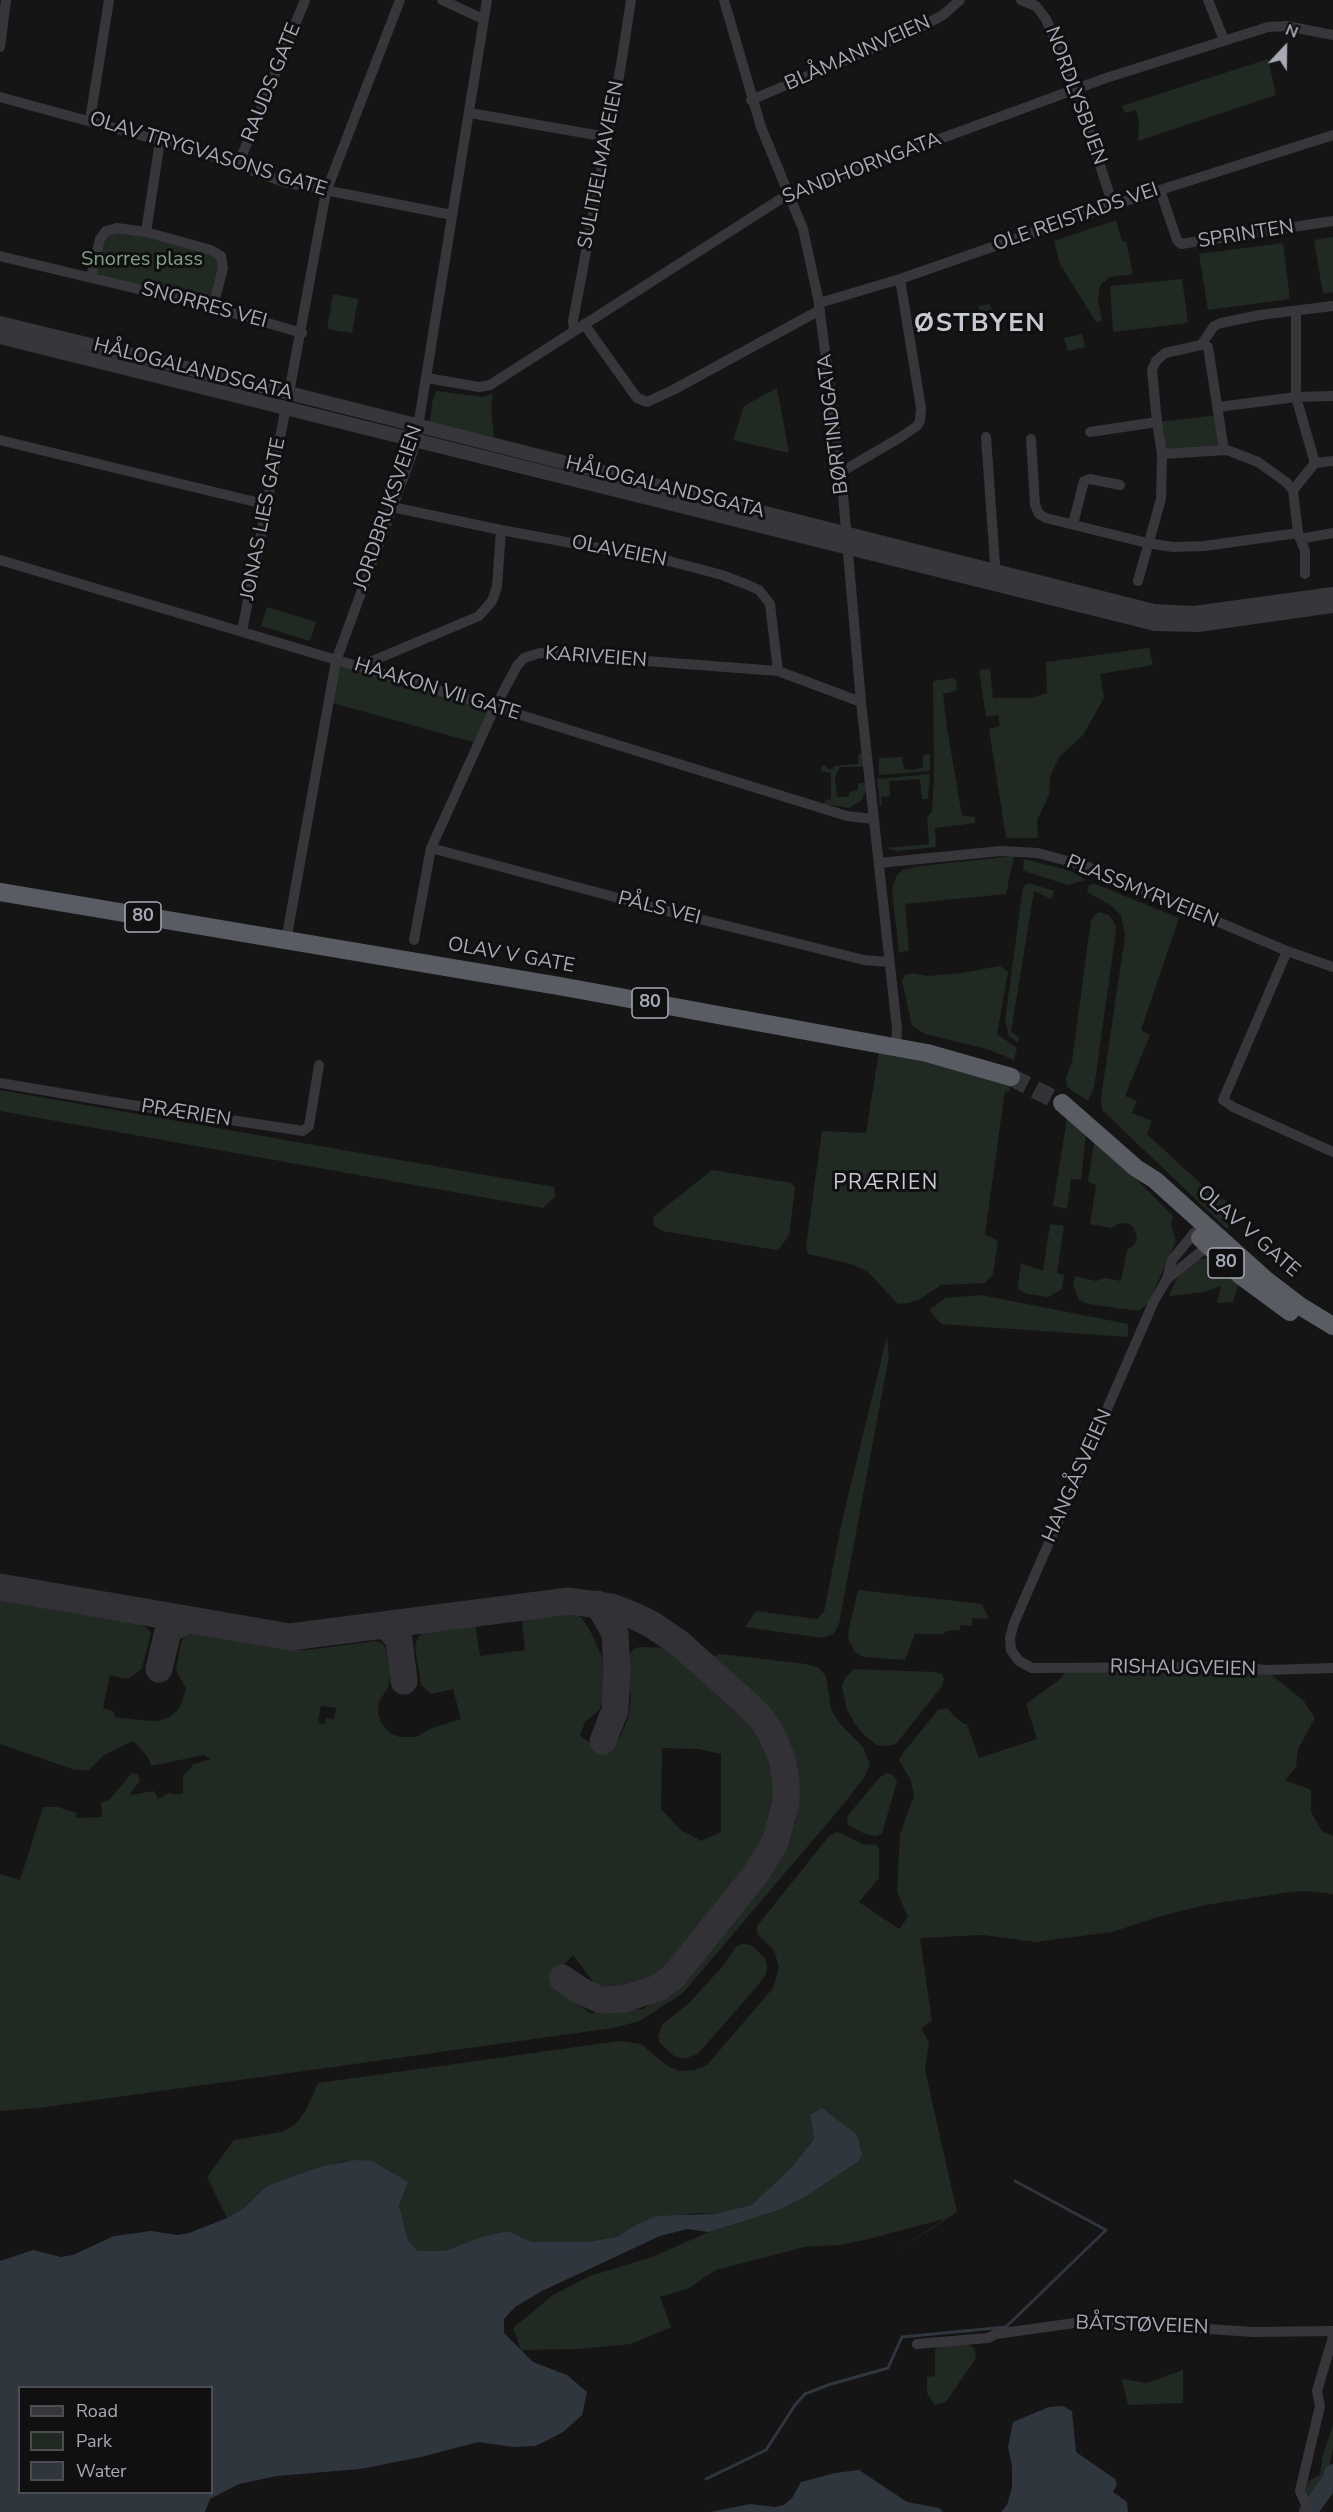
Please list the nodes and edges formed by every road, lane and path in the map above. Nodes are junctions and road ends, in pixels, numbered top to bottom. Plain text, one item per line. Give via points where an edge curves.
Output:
1 (6, 0) edge
2 (109, 0) edge
3 (305, 0) edge
4 (400, 0) edge
5 (442, 0) edge
6 (487, 0) edge
7 (631, 0) edge
8 (724, 0) edge
9 (960, 0) edge
10 (1021, 0) edge
11 (1208, 0) edge
12 (483, 19) junction
13 (1333, 35) edge
14 (1224, 40) junction
15 (0, 47) edge
16 (1074, 90) junction
17 (0, 97) edge
18 (751, 100) junction
19 (470, 113) junction
20 (90, 120) junction
21 (1333, 135) edge
22 (607, 137) junction
23 (160, 141) junction
24 (238, 165) junction
25 (1160, 190) junction
26 (326, 192) junction
27 (789, 195) junction
28 (1113, 205) junction
29 (452, 215) junction
30 (1333, 221) edge
31 (146, 232) junction
32 (0, 256) edge
33 (91, 278) junction
34 (900, 279) junction
35 (1333, 306) edge
36 (213, 307) junction
37 (820, 307) junction
38 (1296, 311) junction
39 (0, 323) edge
40 (579, 327) junction
41 (302, 333) junction
42 (0, 337) edge
43 (1209, 347) dead end
44 (427, 378) junction
45 (1333, 396) edge
46 (1296, 397) junction
47 (287, 400) junction
48 (1218, 407) junction
49 (1157, 422) junction
50 (1090, 432) dead end
51 (417, 433) junction
52 (986, 437) dead end
53 (1031, 439) dead end
54 (0, 441) edge
55 (1224, 450) junction
56 (1162, 454) junction
57 (1333, 461) edge
58 (1315, 463) junction
59 (841, 472) junction
60 (1120, 485) dead end
61 (1293, 490) junction
62 (268, 505) junction
63 (392, 507) junction
64 (1073, 524) junction
65 (501, 530) junction
66 (1333, 533) edge
67 (847, 534) junction
68 (1299, 536) junction
69 (1147, 543) junction
70 (848, 548) junction
71 (0, 560) edge
72 (1305, 574) dead end
73 (996, 578) junction
74 (1138, 581) dead end
75 (1333, 594) edge
76 (1333, 606) edge
77 (242, 631) junction
78 (336, 661) junction
79 (358, 667) junction
80 (778, 672) junction
81 (861, 702) junction
82 (495, 707) junction
83 (873, 819) junction
84 (431, 848) junction
85 (879, 863) junction
86 (0, 892) edge
87 (414, 940) dead end
88 (286, 941) junction
89 (1287, 951) junction
90 (889, 962) junction
91 (1333, 967) edge
92 (896, 1047) junction
93 (319, 1065) dead end
94 (1011, 1077) tunnel mouth
95 (0, 1083) edge
96 (1062, 1103) tunnel mouth
97 (1333, 1152) edge
98 (1205, 1236) junction
99 (1167, 1279) junction
100 (1333, 1326) edge
101 (1333, 1337) edge
102 (1032, 1668) joint
103 (1333, 1668) edge
104 (1333, 2331) edge
105 (1333, 2337) edge
106 (917, 2344) dead end
107 (1307, 2506) dead end

1 - 15 street
2 - 20 street
3 - 24 street, RAUDS GATE
4 - 26 street, JONAS LIES GATE
5 - 12 street
6 - 12 street, JORDBRUKSVEIEN
7 - 22 street, SULITJELMAVEIEN
8 - 18 street, BØRTINDGATA
9 - 18 street, BLÅMANNVEIEN via 912,33
10 - 16 street, NORDLYSBUEN via 1044,14
11 - 14 street
12 - 19 street, JORDBRUKSVEIEN
13 - 14 street, SANDHORNGATA via 1281,26
14 - 16 street, SANDHORNGATA
16 - 27 street, SANDHORNGATA
16 - 28 street, NORDLYSBUEN
17 - 20 street, OLAV TRYGVASONS GATE
18 - 27 street, BØRTINDGATA
19 - 22 street
19 - 29 street, JORDBRUKSVEIEN
20 - 23 street, OLAV TRYGVASONS GATE
21 - 25 street, OLE REISTADS VEI
22 - 40 street, SULITJELMAVEIEN via 573,321
23 - 24 street, OLAV TRYGVASONS GATE
23 - 31 street
24 - 26 street, OLAV TRYGVASONS GATE
25 - 28 street, OLE REISTADS VEI
25 - 30 street, SPRINTEN via 1181,244
26 - 29 street, OLAV TRYGVASONS GATE
26 - 41 street, JONAS LIES GATE
27 - 37 street, BØRTINDGATA via 811,258
27 - 40 street, SANDHORNGATA
28 - 34 street, OLE REISTADS VEI
29 - 44 street, JORDBRUKSVEIEN
31 - 33 street via 117,228 106,231 100,239
31 - 36 street via 221,256 223,268
32 - 33 street, SNORRES VEI
33 - 36 street, SNORRES VEI
34 - 37 street, OLE REISTADS VEI
34 - 59 street via 920,421 902,437
35 - 38 street
36 - 41 street, SNORRES VEI
37 - 40 street, OLE REISTADS VEI via 647,402 637,398
37 - 59 street, BØRTINDGATA
38 - 46 street
38 - 49 street via 1221,323 1214,326 1201,345 1161,356 1152,370
39 - 47 street, HÅLOGALANDSGATA
40 - 44 street, SANDHORNGATA via 490,385 479,387
41 - 47 street, JONAS LIES GATE
42 - 47 street, HÅLOGALANDSGATA
43 - 48 street
44 - 51 street, JORDBRUKSVEIEN
45 - 46 street
46 - 48 street
46 - 58 street
47 - 51 street, HÅLOGALANDSGATA
47 - 62 street, JONAS LIES GATE
48 - 55 street
49 - 50 street
49 - 56 street
51 - 63 street, JORDBRUKSVEIEN
51 - 67 street, HÅLOGALANDSGATA
51 - 70 street, HÅLOGALANDSGATA
52 - 73 street
53 - 64 street via 1036,510 1046,518
54 - 62 street
55 - 56 street
55 - 61 street via 1258,462
56 - 69 street via 1161,500
57 - 58 street
58 - 61 street
59 - 67 street, BØRTINDGATA
60 - 64 street via 1084,481
61 - 68 street
62 - 77 street, JONAS LIES GATE
63 - 65 street, OLAVEIEN
63 - 78 street, JORDBRUKSVEIEN
64 - 69 street
65 - 79 street via 497,587 492,601 479,616
65 - 80 street, OLAVEIEN via 669,561 759,590 770,604
66 - 68 street
67 - 70 street, BØRTINDGATA
67 - 73 street, HÅLOGALANDSGATA
68 - 69 street via 1192,547
68 - 72 street via 1305,551
69 - 74 street
70 - 73 street, HÅLOGALANDSGATA
70 - 81 street, BØRTINDGATA
71 - 77 street, HAAKON VII GATE
73 - 75 street, HÅLOGALANDSGATA via 1165,613 1206,612
73 - 76 street, HÅLOGALANDSGATA via 1164,625 1198,625
77 - 78 street, HAAKON VII GATE
78 - 79 street, HAAKON VII GATE
78 - 88 street, JORDBRUKSVEIEN
79 - 82 street, HAAKON VII GATE
80 - 81 street, KARIVEIEN
80 - 82 street, KARIVEIEN via 540,653 524,658 517,666
81 - 83 street, BØRTINDGATA
82 - 83 street, HAAKON VII GATE via 815,807
82 - 84 street, KARIVEIEN
83 - 85 street, BØRTINDGATA
84 - 87 street, KARIVEIEN
84 - 90 street, PÅLS VEI via 663,910 864,960
85 - 89 street, PLASSMYRVEIEN via 1001,851 1038,853 1086,866
85 - 90 street
86 - 88 highway, OLAV V GATE / 80
88 - 92 highway, OLAV V GATE / 80
89 - 91 street, PLASSMYRVEIEN
89 - 97 street via 1223,1100
90 - 92 street
92 - 94 highway, OLAV V GATE / 80 via 952,1058
93 - 95 street, PRÆRIEN via 309,1126 303,1131
96 - 98 highway, OLAV V GATE / 80
98 - 99 street
98 - 99 street via 1173,1260
98 - 100 highway, OLAV V GATE / 80
98 - 101 highway, OLAV V GATE / 80 via 1258,1290
99 - 102 street, HANGÅSVEIEN via 1014,1623 1011,1650 1019,1661
102 - 103 street, RISHAUGVEIEN
104 - 106 street, BÅTSTØVEIEN via 1253,2332 1089,2321 988,2338
105 - 107 street via 1317,2391 1320,2406 1300,2492

